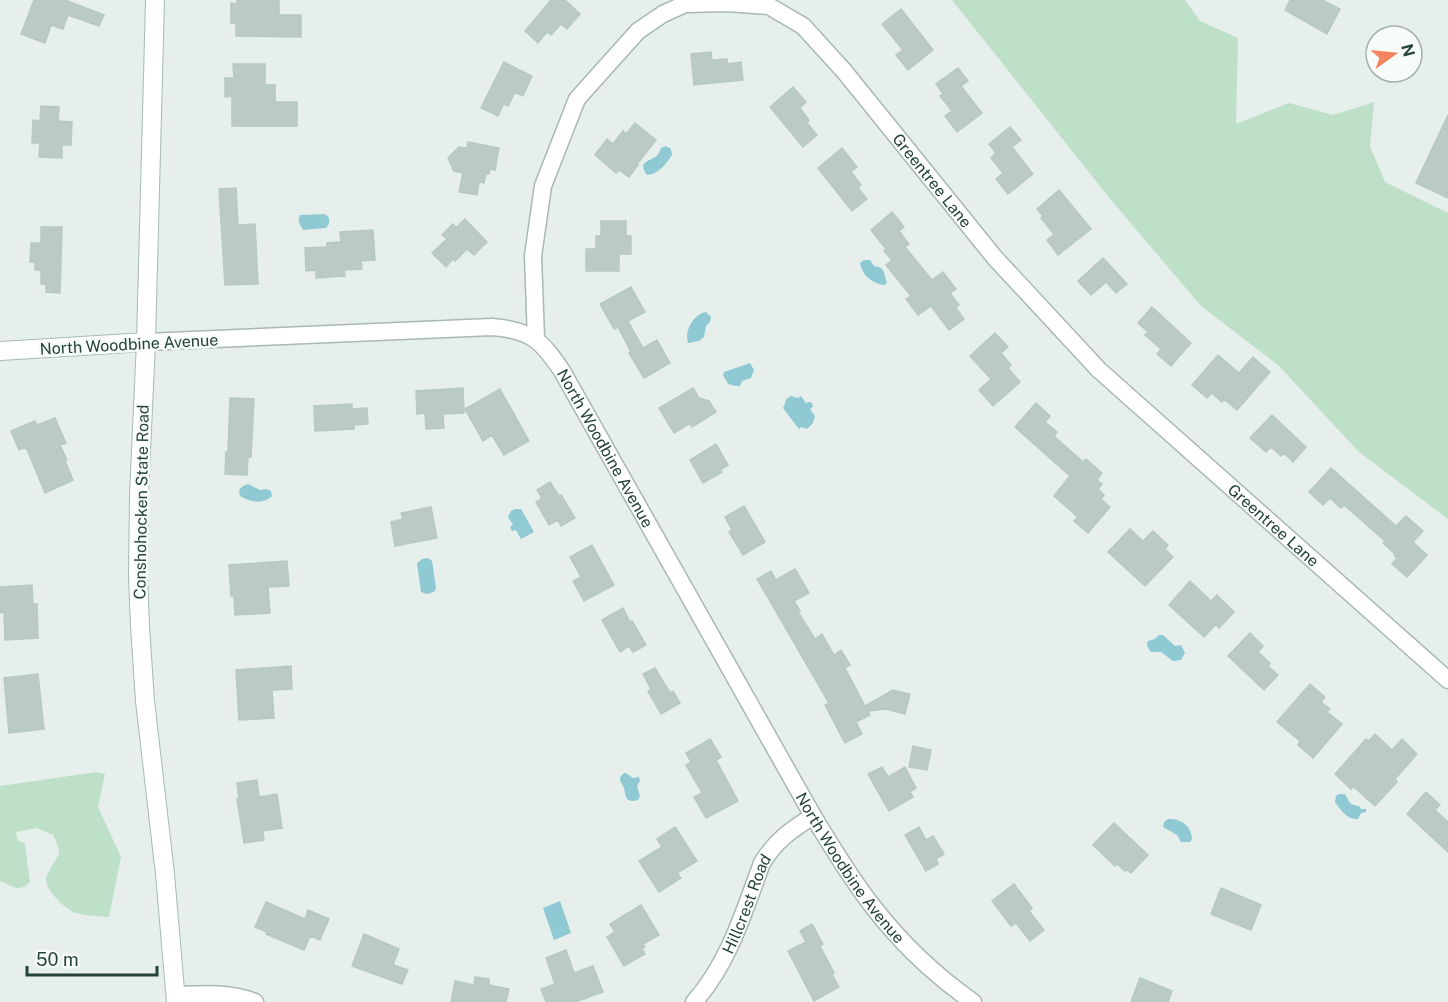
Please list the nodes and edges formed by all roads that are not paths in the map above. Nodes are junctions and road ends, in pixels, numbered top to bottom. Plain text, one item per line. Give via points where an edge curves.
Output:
1 (155, 0) edge
2 (536, 339) junction
3 (146, 342) junction
4 (0, 351) edge
5 (1448, 680) edge
6 (813, 816) junction
7 (176, 998) edge
8 (255, 1002) edge
9 (694, 1002) edge
10 (973, 1002) edge

1 - 3 main road, Conshohocken State Road
2 - 3 street, North Woodbine Avenue via 521,331 492,327
2 - 5 street, Greentree Lane via 534,256 543,186 577,99 638,31 663,14 685,4 769,6 804,26 998,261 1100,370
2 - 6 street, North Woodbine Avenue via 562,371
3 - 4 main road, North Woodbine Avenue
3 - 7 main road, Conshohocken State Road via 139,495 140,626
6 - 9 street, Hillcrest Road via 779,840 762,863 729,947
6 - 10 street, North Woodbine Avenue via 874,908 909,949
7 - 8 street via 218,994

